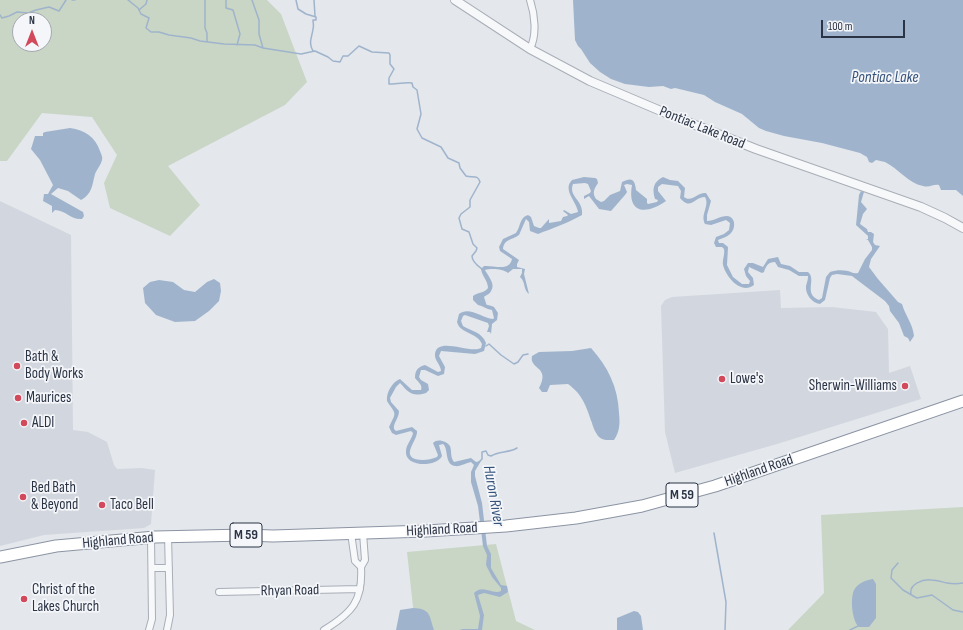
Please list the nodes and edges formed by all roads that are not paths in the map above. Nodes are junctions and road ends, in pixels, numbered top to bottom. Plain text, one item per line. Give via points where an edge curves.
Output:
1 (455, 0) edge
2 (530, 0) edge
3 (530, 49) junction
4 (963, 228) edge
5 (963, 400) edge
6 (351, 533) junction
7 (363, 533) junction
8 (168, 536) junction
9 (151, 537) junction
10 (0, 557) edge
11 (361, 567) junction
12 (152, 568) junction
13 (169, 568) junction
14 (360, 589) junction
15 (219, 592) dead end
16 (149, 630) edge
17 (168, 630) edge
18 (324, 630) edge

1 - 3 street, Pontiac Lake Road
2 - 3 street via 534,41
3 - 4 street, Pontiac Lake Road via 576,75 675,117 756,149 921,207
5 - 7 highway, Highland Road / M 59 via 715,486 642,506 582,517 506,526
6 - 7 highway, Highland Road / M 59
6 - 8 highway, Highland Road / M 59
6 - 11 street via 355,561
7 - 11 street via 365,560
8 - 9 highway, Highland Road / M 59
8 - 13 street
9 - 10 highway, Highland Road / M 59 via 56,546
9 - 12 street
11 - 14 street
12 - 13 street
12 - 16 street via 152,619
13 - 17 street
14 - 15 street, Rhyan Road
14 - 18 street via 352,609

